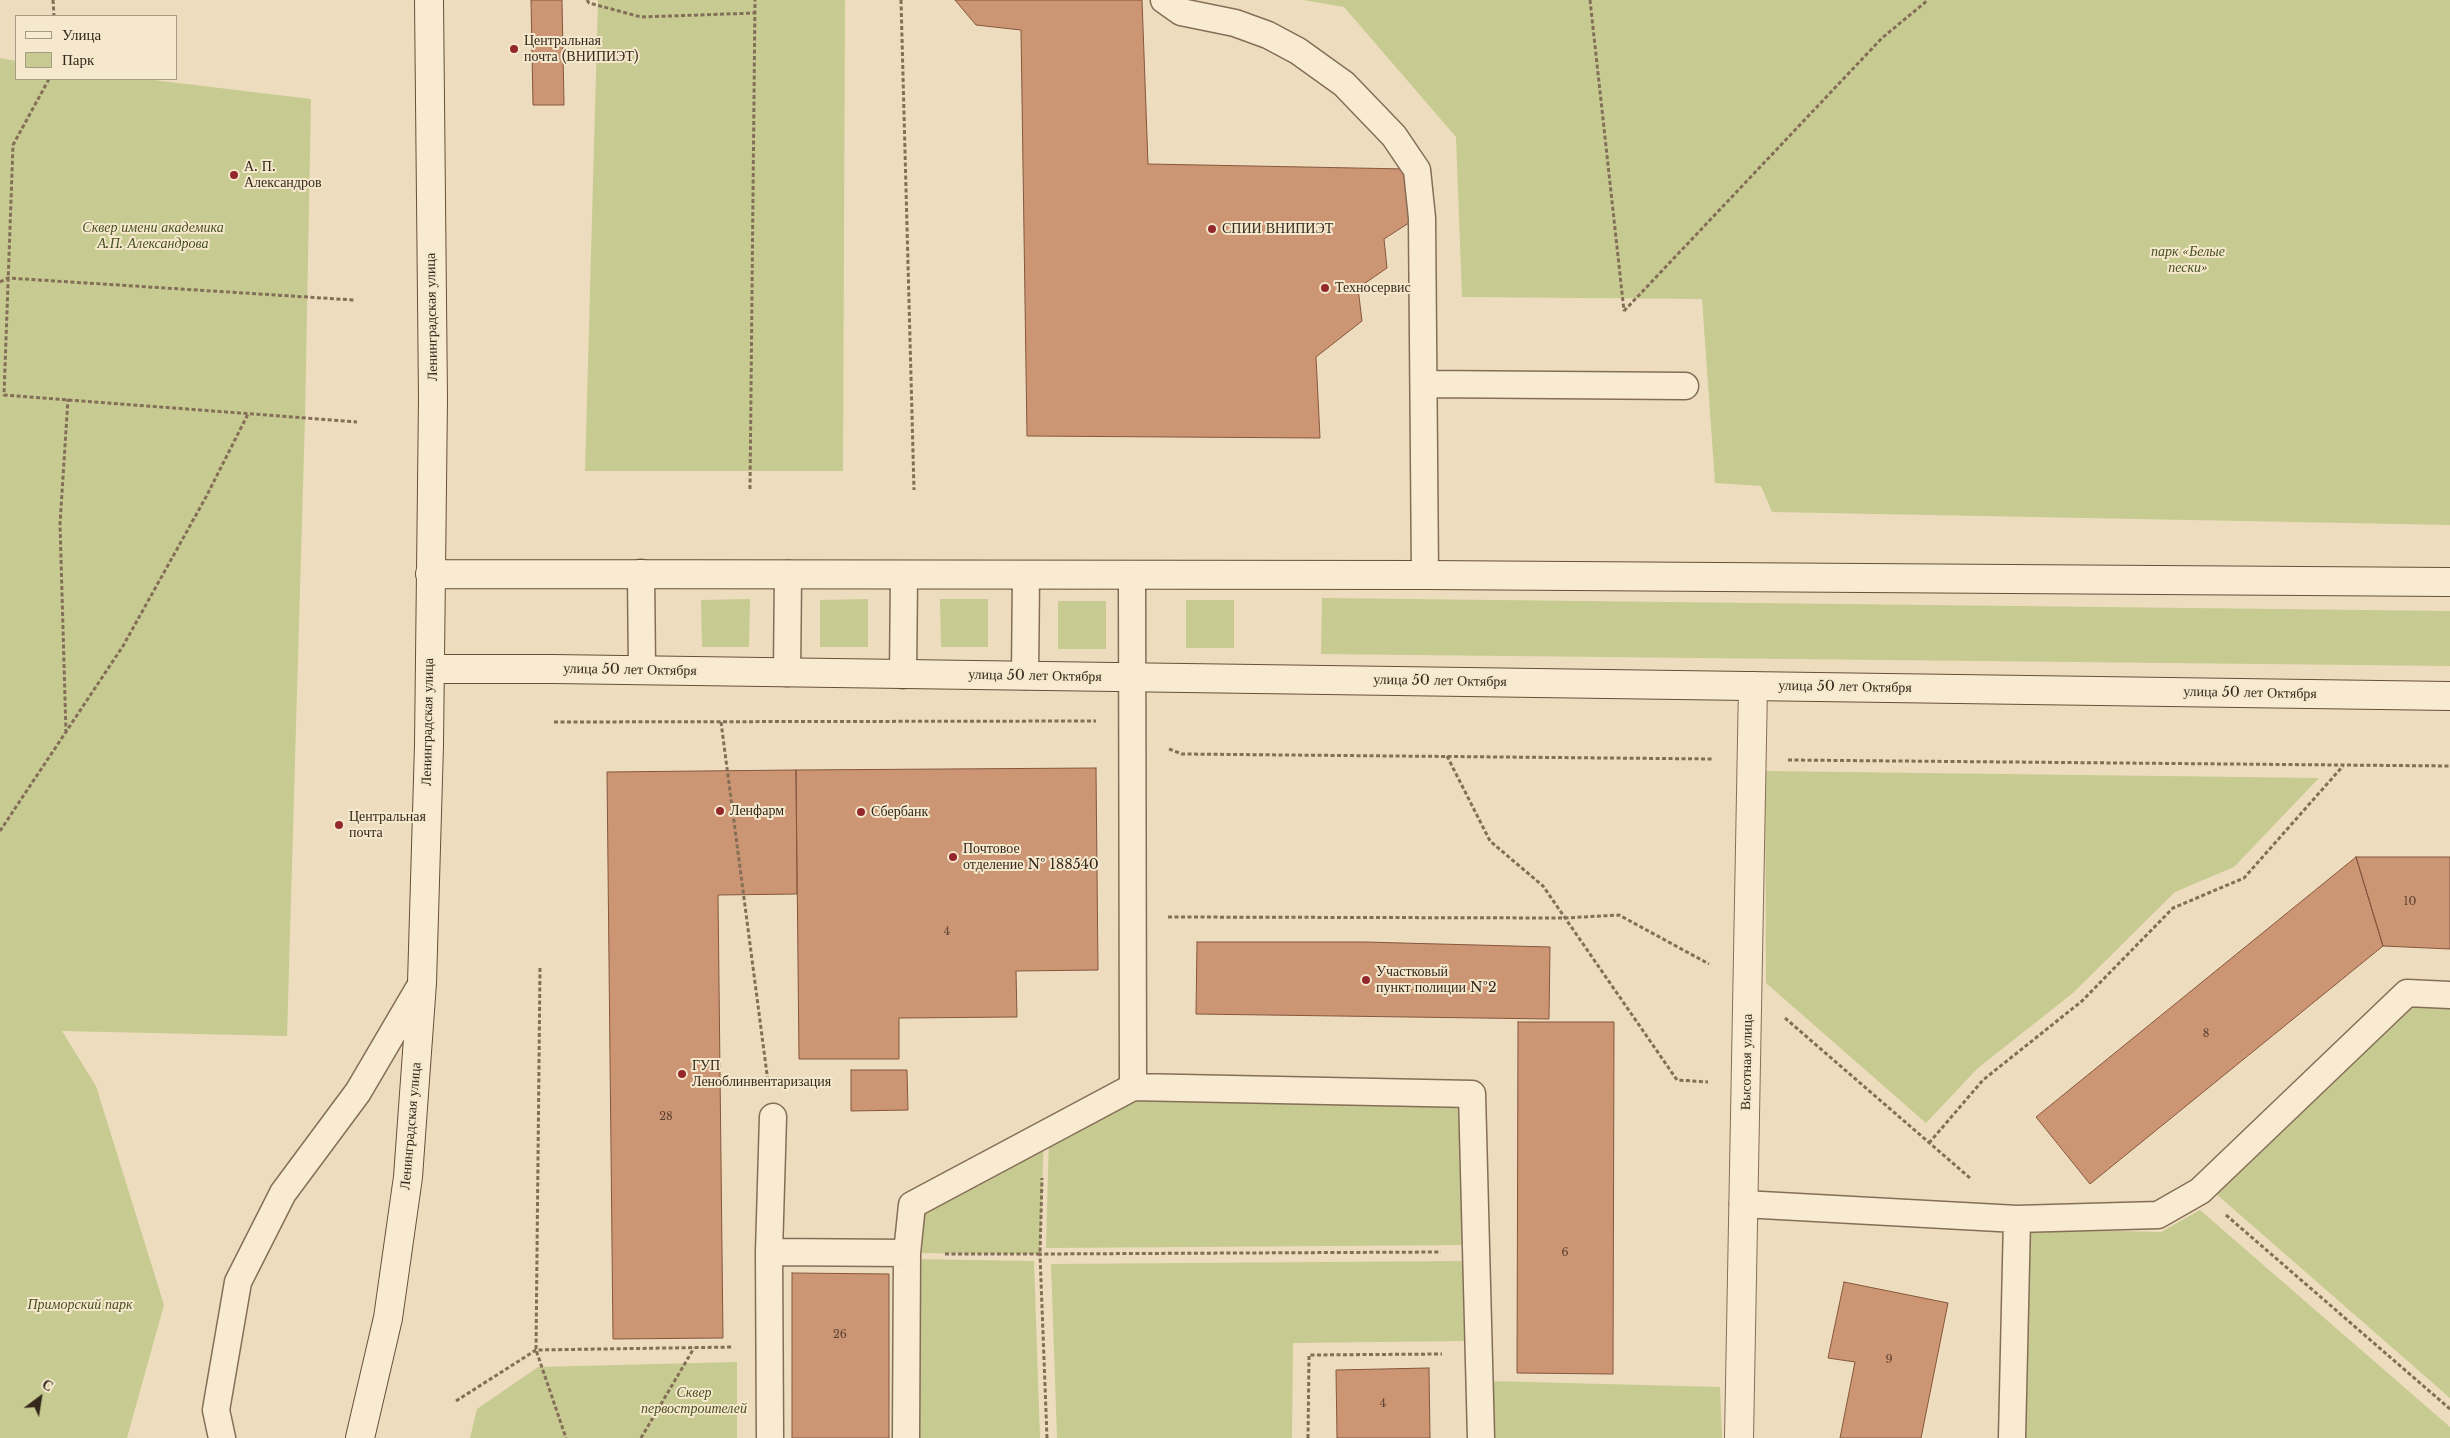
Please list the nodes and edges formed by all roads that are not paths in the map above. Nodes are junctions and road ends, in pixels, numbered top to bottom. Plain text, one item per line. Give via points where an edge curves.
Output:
1 (429, 0) edge
2 (1164, 0) edge
3 (1425, 384) junction
4 (1685, 386) dead end
5 (641, 572) junction
6 (430, 574) junction
7 (788, 574) junction
8 (904, 575) junction
9 (1026, 575) junction
10 (1132, 575) junction
11 (1425, 575) junction
12 (2450, 582) edge
13 (430, 669) junction
14 (642, 670) junction
15 (787, 672) junction
16 (903, 675) junction
17 (1025, 676) junction
18 (1132, 677) junction
19 (1753, 686) junction
20 (2450, 696) edge
21 (422, 983) junction
22 (2450, 995) edge
23 (1133, 1088) junction
24 (773, 1117) road end
25 (1744, 1204) junction
26 (2017, 1219) junction
27 (769, 1252) junction
28 (907, 1253) junction
29 (222, 1438) edge
30 (360, 1438) edge
31 (770, 1438) edge
32 (906, 1438) edge
33 (1481, 1438) edge
34 (1739, 1438) edge
35 (2012, 1438) edge

1 - 6 street, Ленинградская улица via 433,399
2 - 3 lane via 1181,12 1234,23 1268,35 1298,51 1344,84 1394,136 1416,170 1422,218
3 - 4 lane
3 - 11 lane
5 - 6 street
5 - 7 street
5 - 14 lane
6 - 13 street, Ленинградская улица
7 - 8 street
7 - 15 lane
8 - 9 street
8 - 16 lane
9 - 10 street
9 - 17 lane
10 - 11 street
10 - 18 lane
11 - 12 street
13 - 14 street, улица 50 лет Октября
13 - 21 street, Ленинградская улица
14 - 15 street, улица 50 лет Октября
15 - 16 street, улица 50 лет Октября
16 - 17 street, улица 50 лет Октября
17 - 18 street, улица 50 лет Октября
18 - 19 street, улица 50 лет Октября
18 - 23 lane
19 - 20 street, улица 50 лет Октября
19 - 25 street, Высотная улица
21 - 29 lane via 358,1092 283,1193 238,1282 216,1410
21 - 30 street, Ленинградская улица via 407,1187 388,1318
22 - 26 lane via 2407,993 2200,1191 2158,1215
23 - 28 lane via 912,1205
23 - 33 lane via 1472,1094
24 - 27 lane
25 - 26 lane
25 - 34 street, Высотная улица
26 - 35 lane
27 - 28 lane
27 - 31 lane
28 - 32 lane

